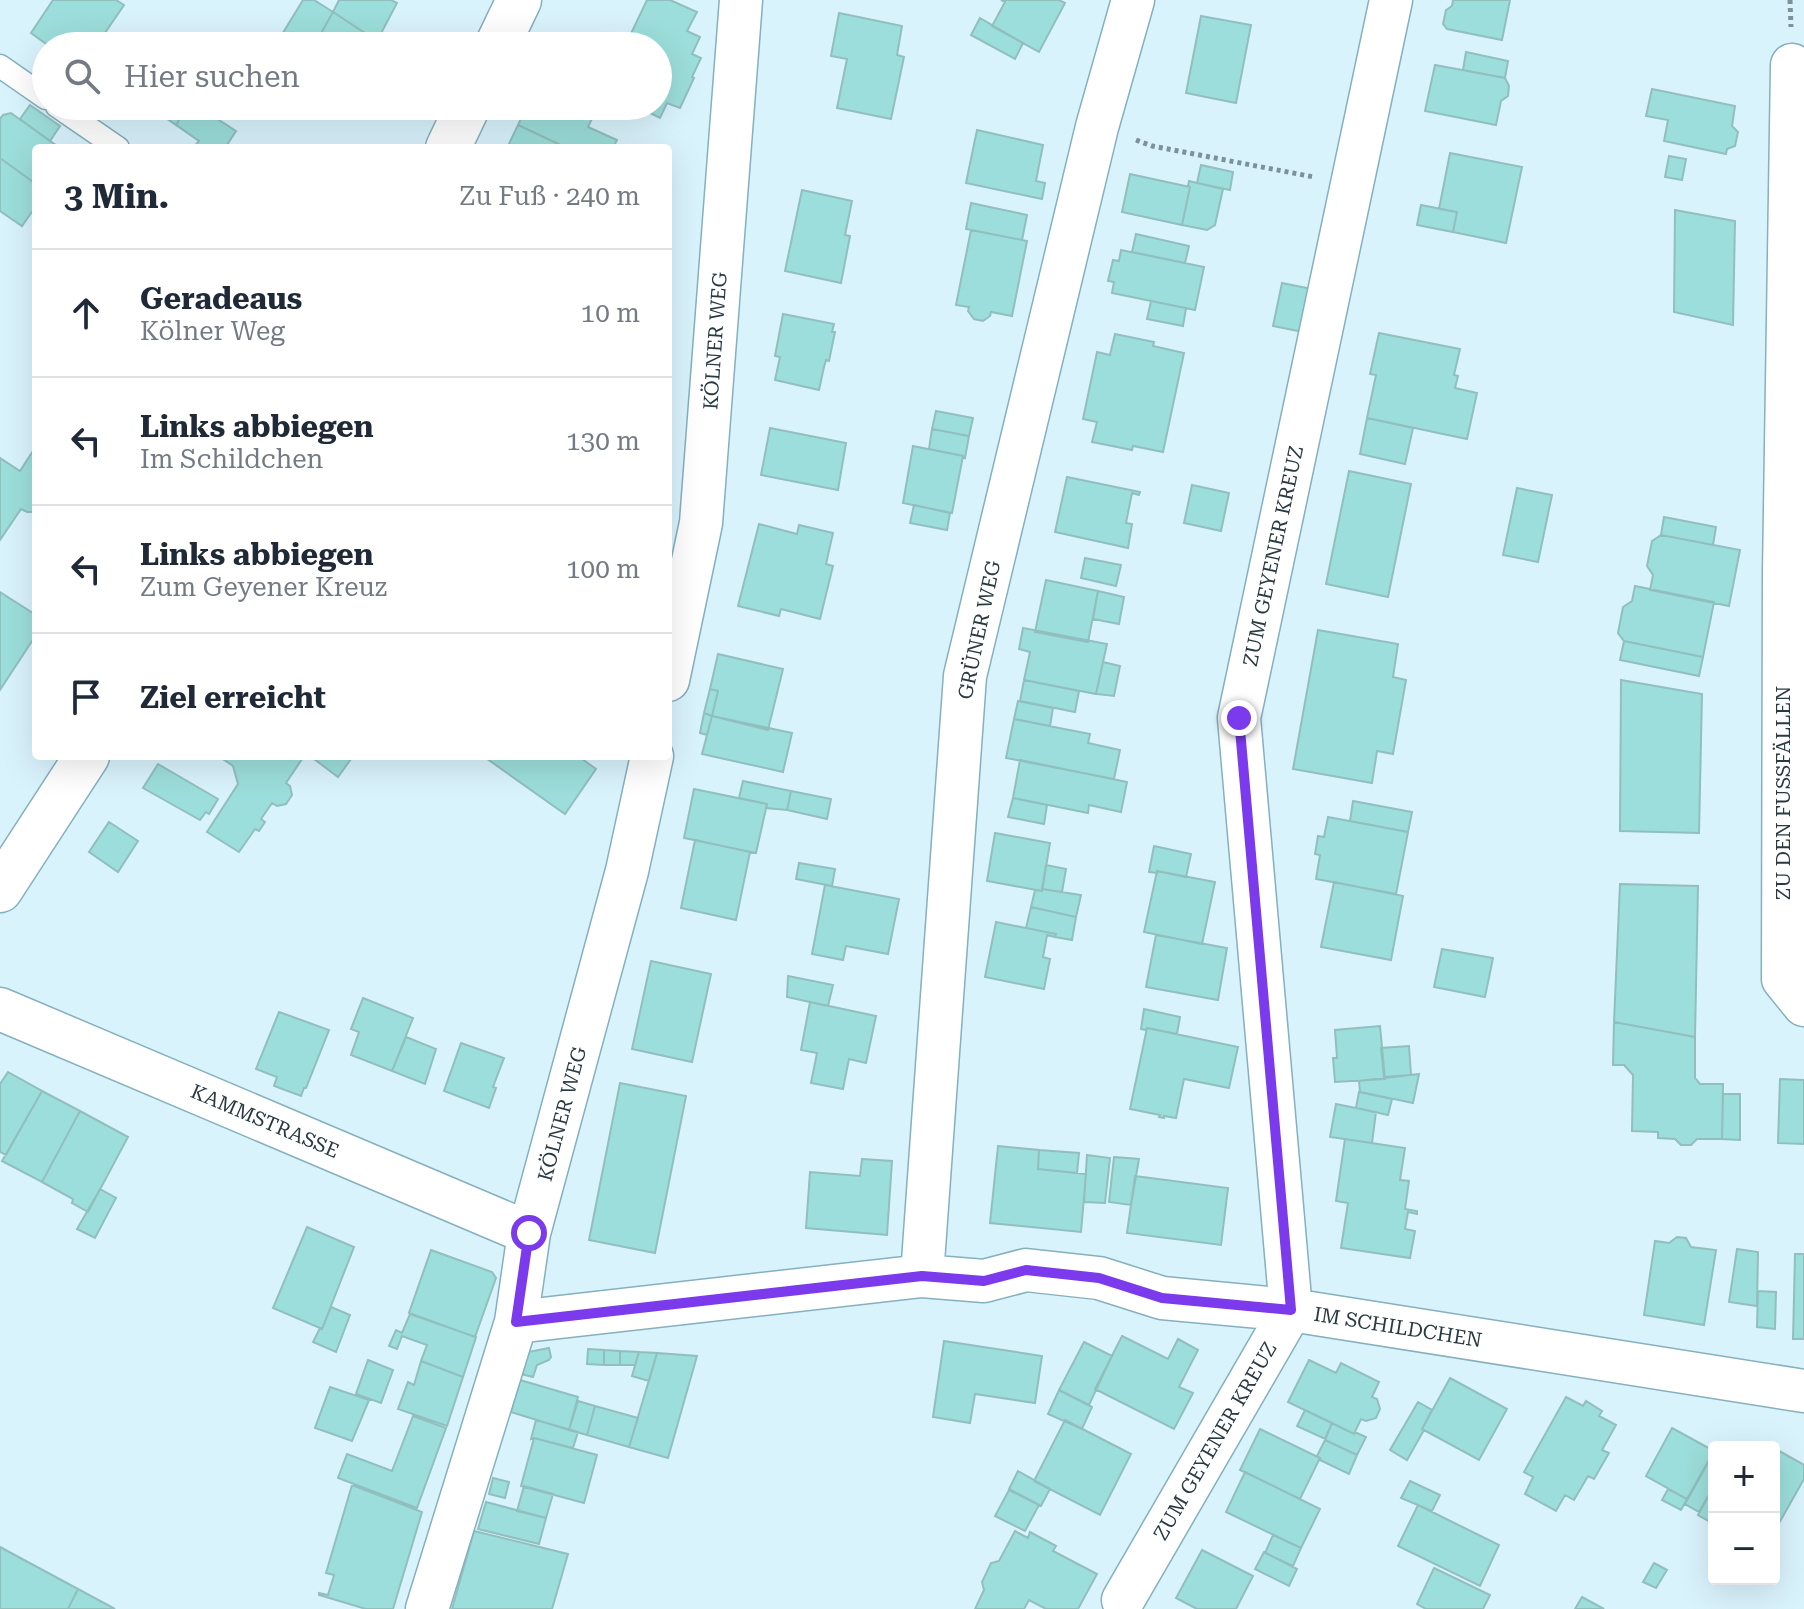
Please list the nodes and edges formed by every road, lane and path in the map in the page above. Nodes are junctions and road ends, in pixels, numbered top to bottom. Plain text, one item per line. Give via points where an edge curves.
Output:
1 (519, 0) edge
2 (741, 0) edge
3 (1133, 0) edge
4 (1391, 0) edge
5 (504, 32) edge
6 (1792, 65) dead end
7 (0, 66) edge
8 (32, 88) edge
9 (77, 120) edge
10 (461, 120) edge
11 (1097, 127) junction
12 (112, 144) edge
13 (450, 144) edge
14 (1352, 183) junction
15 (1794, 573) edge
16 (672, 661) edge
17 (84, 760) edge
18 (651, 760) edge
19 (0, 890) edge
20 (1804, 1005) edge
21 (0, 1009) edge
22 (529, 1233) junction
23 (922, 1276) junction
24 (1291, 1310) junction
25 (516, 1322) junction
26 (1804, 1391) edge
27 (1123, 1600) dead end
28 (427, 1609) edge

1 - 5 street
2 - 16 street, KÖLNER WEG via 701,523
3 - 11 street, GRÜNER WEG
4 - 14 street, ZUM GEYENER KREUZ
6 - 15 street, ZU DEN FUSSFÄLLEN
7 - 8 lane
9 - 12 lane
10 - 13 street
11 - 14 path via 1152,146
11 - 23 street, GRÜNER WEG via 965,676
14 - 24 street, ZUM GEYENER KREUZ via 1239,718
15 - 20 street, ZU DEN FUSSFÄLLEN via 1783,979
17 - 19 street
18 - 22 street, KÖLNER WEG via 627,871
21 - 22 street, KAMMSTRASSE
22 - 25 street, KÖLNER WEG
23 - 24 street, IM SCHILDCHEN via 984,1281 1026,1270 1099,1278 1162,1298
23 - 25 street, IM SCHILDCHEN
24 - 26 street, IM SCHILDCHEN
24 - 27 street, ZUM GEYENER KREUZ
25 - 28 street, KÖLNER WEG

